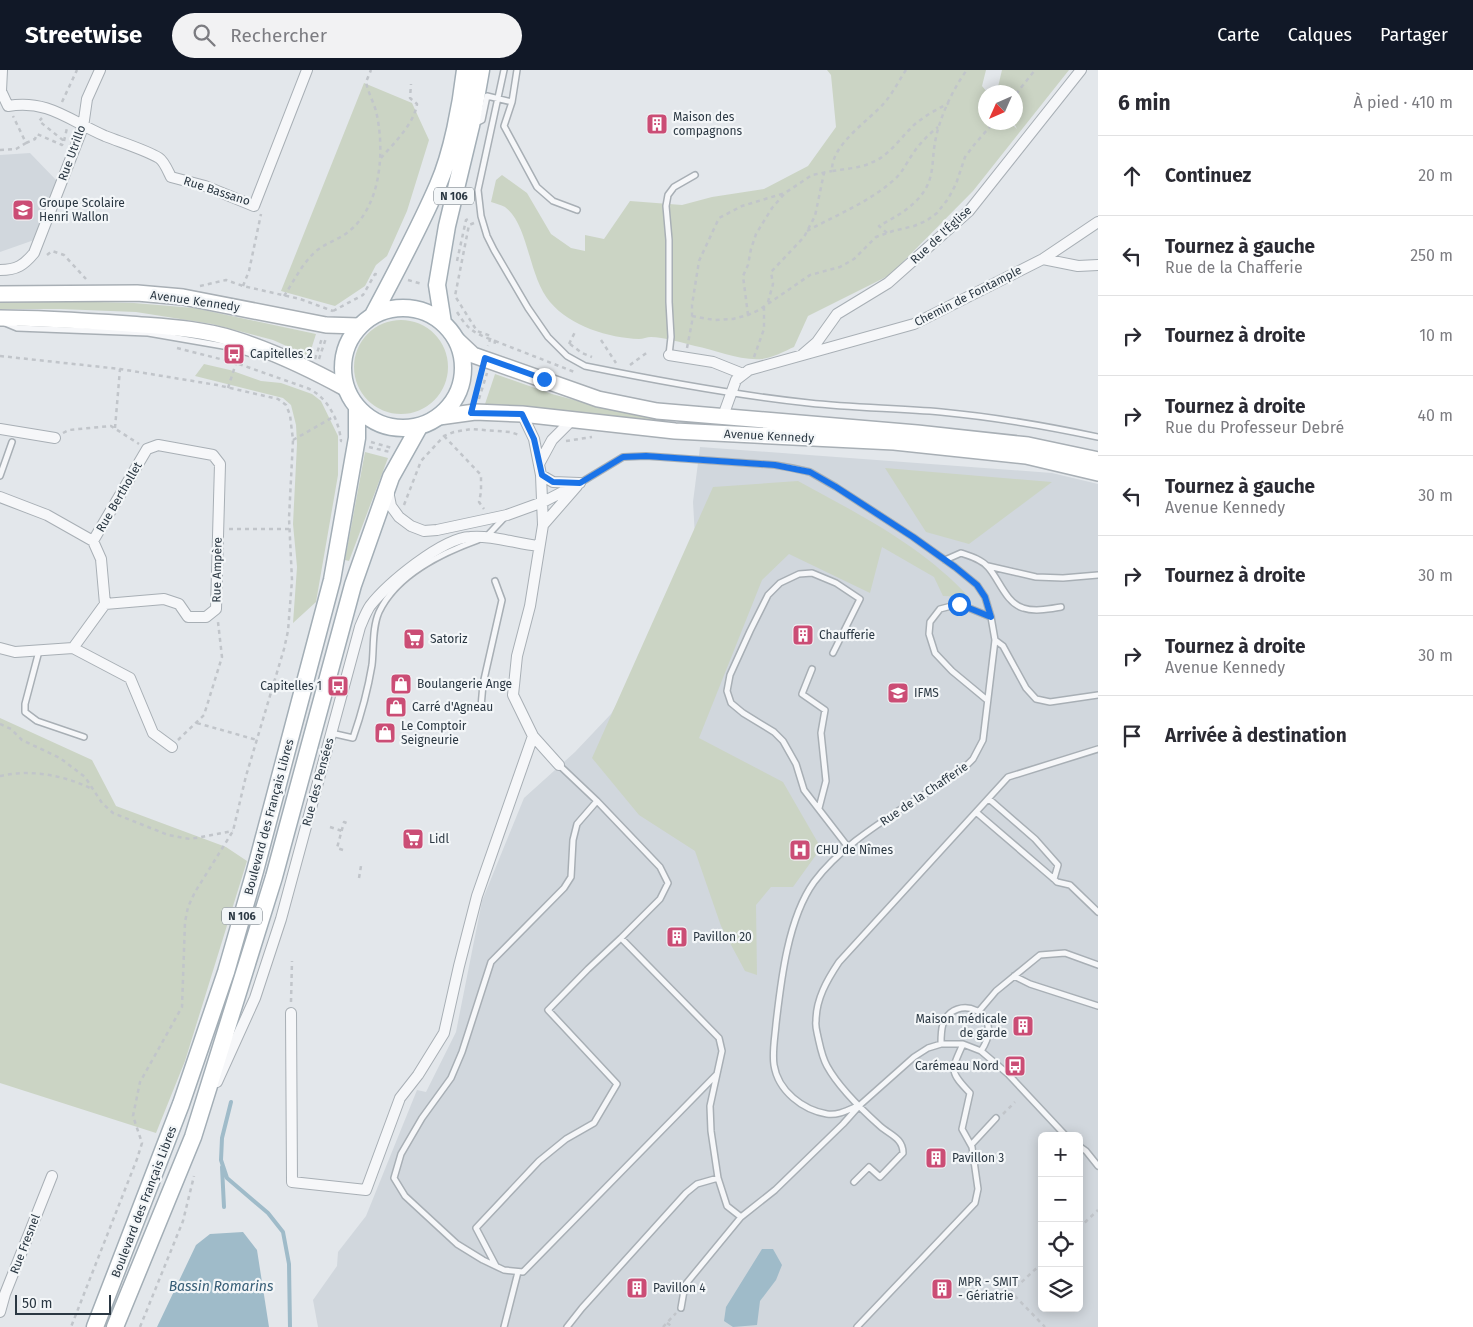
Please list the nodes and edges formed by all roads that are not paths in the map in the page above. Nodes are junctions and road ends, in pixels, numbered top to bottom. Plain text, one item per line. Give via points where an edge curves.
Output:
1 (100, 70) edge
2 (307, 70) edge
3 (465, 70) edge
4 (481, 70) edge
5 (504, 70) edge
6 (517, 70) edge
7 (1081, 70) edge
8 (3, 72) edge
9 (497, 97) junction
10 (512, 102) junction
11 (471, 126) junction
12 (83, 127) junction
13 (695, 175) dead end
14 (577, 210) dead end
15 (1098, 222) edge
16 (1043, 259) junction
17 (1098, 265) edge
18 (0, 270) edge
19 (0, 294) edge
20 (373, 315) junction
21 (0, 319) edge
22 (443, 323) junction
23 (359, 326) junction
24 (455, 338) junction
25 (669, 355) joint
26 (801, 356) junction
27 (743, 374) junction
28 (346, 388) junction
29 (732, 393) junction
30 (357, 408) junction
31 (522, 414) junction
32 (723, 416) junction
33 (439, 417) junction
34 (573, 419) junction
35 (419, 427) junction
36 (0, 429) edge
37 (1098, 437) edge
38 (55, 438) road end
39 (12, 442) dead end
40 (146, 449) joint
41 (1098, 460) edge
42 (539, 464) junction
43 (1098, 473) edge
44 (542, 475) junction
45 (0, 476) edge
46 (391, 477) junction
47 (580, 483) junction
48 (0, 497) edge
49 (543, 502) junction
50 (507, 515) junction
51 (542, 525) junction
52 (486, 538) junction
53 (93, 541) junction
54 (539, 546) junction
55 (945, 560) junction
56 (988, 566) junction
57 (1098, 575) edge
58 (495, 581) dead end
59 (105, 604) junction
60 (1061, 608) dead end
61 (991, 617) junction
62 (995, 640) junction
63 (0, 648) edge
64 (73, 648) junction
65 (39, 651) junction
66 (833, 653) dead end
67 (812, 669) dead end
68 (1098, 695) edge
69 (987, 700) junction
70 (481, 707) dead end
71 (331, 733) junction
72 (534, 736) junction
73 (84, 737) dead end
74 (172, 746) road end
75 (1098, 749) edge
76 (559, 765) joint
77 (988, 799) junction
78 (597, 801) junction
79 (819, 808) junction
80 (976, 812) junction
81 (848, 847) junction
82 (1054, 879) junction
83 (1098, 912) edge
84 (621, 938) junction
85 (1098, 965) edge
86 (1014, 976) junction
87 (1098, 1006) edge
88 (291, 1012) road end
89 (979, 1012) junction
90 (941, 1044) junction
91 (962, 1044) junction
92 (981, 1051) junction
93 (716, 1075) junction
94 (860, 1105) junction
95 (996, 1118) road end
96 (1062, 1132) edge
97 (193, 1138) junction
98 (971, 1144) junction
99 (1083, 1149) edge
100 (1098, 1166) edge
101 (52, 1176) dead end
102 (718, 1178) junction
103 (854, 1182) dead end
104 (741, 1217) junction
105 (496, 1266) junction
106 (518, 1272) junction
107 (3, 1293) edge
108 (681, 1308) road end
109 (0, 1312) edge
110 (95, 1327) edge
111 (115, 1327) edge
112 (504, 1327) edge
113 (567, 1327) edge
114 (857, 1327) edge

1 - 12 street, Rue Utrillo via 87,99
2 - 12 street, Rue Bassano via 254,206 205,186 171,177 160,158
3 - 20 main road, N 106 via 462,99 439,184
4 - 11 main road, N 106
5 - 9 lane
6 - 10 lane
7 - 26 street, Rue de l'Église via 970,210 888,283 836,314 817,342
8 - 12 street via 1,91 8,106 22,104 53,110
9 - 10 lane
9 - 11 lane via 487,96 482,120
9 - 29 lane via 478,190 483,221 487,236 548,337 567,356 585,366
10 - 14 lane via 504,126 536,187 553,201
11 - 22 main road, N 106 via 447,226 437,285
12 - 18 street, Rue Utrillo via 34,253 25,263 11,270
13 - 25 lane via 674,187 666,206
15 - 16 street, Chemin de Fontample
16 - 17 street via 1078,266
16 - 26 street, Chemin de Fontample via 914,324
19 - 23 main road, Avenue Kennedy via 137,293 182,297 327,329
20 - 22 main road via 409,308 427,312
20 - 23 main road
21 - 28 main road via 46,318 189,328 234,339 271,353
22 - 24 main road
23 - 28 main road via 347,344 342,366
24 - 32 main road, Avenue Kennedy via 473,355 598,399 657,411
24 - 33 main road via 462,354 464,372 452,404
25 - 27 street via 713,362
26 - 27 street, Chemin de Fontample
27 - 29 street via 736,380
28 - 30 main road
29 - 32 street
29 - 37 lane via 810,403 997,418
30 - 35 main road via 375,422 397,429
30 - 110 main road, Boulevard des Français Libres / N 106 via 357,442 332,580 255,871 182,1104
31 - 33 main road, Avenue Kennedy via 474,409
31 - 34 main road, Avenue Kennedy
31 - 42 street via 534,439
32 - 41 main road, Avenue Kennedy via 1028,445
33 - 35 main road
34 - 42 street via 552,440
34 - 43 main road, Avenue Kennedy via 675,431 894,442 1026,456
35 - 46 main road, Boulevard des Français Libres / N 106 via 398,452
36 - 38 street
39 - 45 lane
40 - 53 street, Rue Berthollet
40 - 59 street, Rue Ampère via 158,445 213,455 220,464 216,608 206,617 188,617 179,604 164,599
42 - 44 street
44 - 47 street via 553,482
44 - 49 street
46 - 50 street via 391,506 399,517 424,531
46 - 97 main road, Boulevard des Français Libres / N 106 via 353,585 274,878
47 - 49 street
47 - 51 street
47 - 55 lane via 623,457 792,468 810,472 836,487
48 - 53 street via 47,515
49 - 50 street
49 - 51 street
50 - 52 lane
51 - 54 street
52 - 54 street, Rue des Pensées
52 - 71 street, Rue des Pensées via 469,537 453,542 412,566 369,608 360,627
52 - 71 lane via 436,558 401,583 384,604 375,628 372,666 353,738
53 - 59 street, Rue Berthollet via 100,559
54 - 72 street via 530,606 517,656 513,695
55 - 56 lane via 961,552
55 - 61 lane via 977,585 985,597
56 - 57 lane via 1036,577
56 - 60 lane via 1016,605 1032,610
58 - 70 lane via 502,600
59 - 64 street
61 - 62 lane
61 - 69 lane via 959,604 940,609 930,622 929,638 935,653
62 - 68 lane via 1003,646 1026,688 1036,699 1050,702
62 - 69 lane, Rue de la Chafferie
63 - 65 street via 15,652
64 - 65 street
64 - 74 street via 130,678 154,733
65 - 73 lane via 25,712 37,721
66 - 79 lane via 860,599 812,573 799,574 780,582 768,595 730,675 727,691 731,703 784,741 804,790
67 - 79 lane via 802,694 826,710 820,733 826,781
69 - 81 lane, Rue de la Chafferie via 983,740 973,759
71 - 97 street, Rue des Pensées via 282,919 258,989
72 - 76 street
72 - 88 street via 477,896 444,1032 400,1098 366,1190 292,1182
75 - 77 lane via 1008,778
76 - 78 lane
77 - 80 lane
77 - 82 lane via 1035,839 1058,865
78 - 84 lane via 660,867 668,883 660,899
78 - 105 lane via 577,824 571,877 564,888 491,962 451,1078 400,1154 394,1178 405,1196 457,1244
79 - 81 lane
80 - 82 lane
80 - 94 lane via 839,962 827,980 815,1022 820,1047 827,1065 842,1087
81 - 94 lane, Rue de la Chafferie via 814,883 793,926 780,991 774,1066 788,1092 806,1107 828,1114
82 - 83 lane via 1070,885
84 - 93 lane via 719,1038 722,1051
84 - 105 lane via 548,1010 617,1084 594,1123 539,1161 476,1228
85 - 86 lane via 1065,954 1040,955
86 - 87 lane
86 - 89 lane via 986,1001
89 - 90 lane via 965,1008 952,1012 943,1023
89 - 92 lane via 989,1028 987,1042
90 - 91 lane
90 - 94 lane via 914,1057
91 - 92 lane
91 - 98 lane via 953,1068 955,1077 970,1094 962,1129
92 - 96 lane via 1008,1074
93 - 102 lane via 710,1106
93 - 106 lane via 523,1272
94 - 103 lane via 886,1132 899,1139 903,1153 880,1178 869,1167
94 - 104 lane via 775,1190
95 - 98 lane
97 - 111 main road, Boulevard des Français Libres / N 106
98 - 114 lane via 978,1189 975,1203
99 - 100 lane
101 - 107 street, Rue Fresnel
102 - 104 lane via 727,1206
102 - 113 lane via 697,1184 686,1193
104 - 108 lane via 685,1284
105 - 106 lane
106 - 112 lane
107 - 109 street, Rue Fresnel

